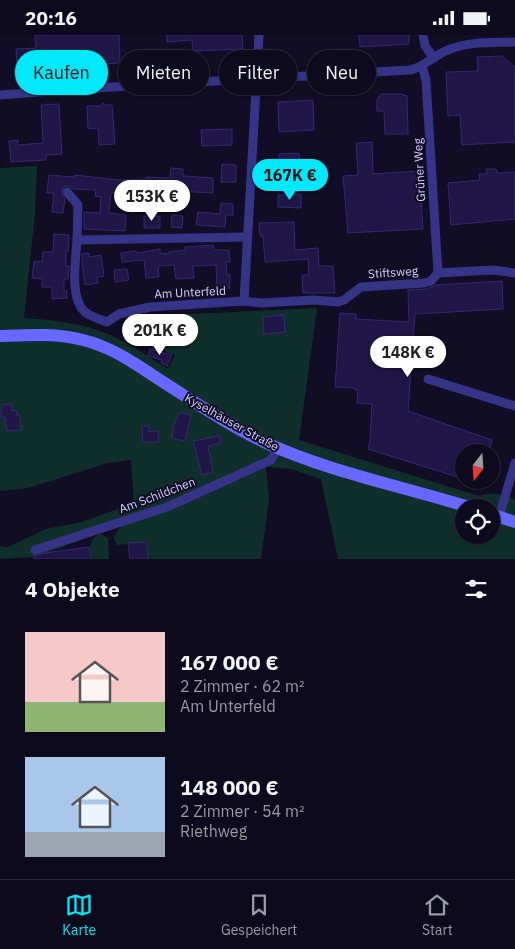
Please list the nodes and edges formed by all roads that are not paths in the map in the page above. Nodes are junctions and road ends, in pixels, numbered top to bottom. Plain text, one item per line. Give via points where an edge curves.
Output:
1 (259, 35) edge
2 (423, 35) edge
3 (515, 42) edge
4 (258, 50) edge
5 (434, 58) junction
6 (422, 66) junction
7 (297, 77) edge
8 (219, 81) edge
9 (0, 95) edge
10 (255, 95) edge
11 (67, 192) dead end
12 (247, 237) junction
13 (76, 239) junction
14 (438, 273) junction
15 (515, 273) edge
16 (244, 301) junction
17 (0, 336) edge
18 (428, 379) dead end
19 (515, 406) edge
20 (278, 448) junction
21 (515, 463) edge
22 (500, 502) edge
23 (455, 503) edge
24 (500, 517) edge
25 (515, 522) edge
26 (35, 550) dead end

1 - 4 street, Am Unterfeld
2 - 5 street via 425,46
3 - 5 street via 466,44
5 - 6 street
6 - 7 street via 410,70
6 - 14 street, Grüner Weg via 426,80
8 - 9 street
10 - 12 street, Am Unterfeld
11 - 13 street via 78,205
12 - 13 street
12 - 16 street, Am Unterfeld
13 - 16 street, Am Unterfeld via 76,296 87,314 107,322 119,314 150,307
14 - 15 street, Stiftsweg via 493,270
14 - 16 street, Stiftsweg via 424,283 361,287 338,302
17 - 20 main road, Kyselhäuser Straße via 61,336 84,340 112,351 206,409
18 - 19 street
20 - 23 main road, Kyselhäuser Straße
20 - 26 street, Am Schildchen via 271,460 166,507
21 - 22 street
24 - 25 main road

